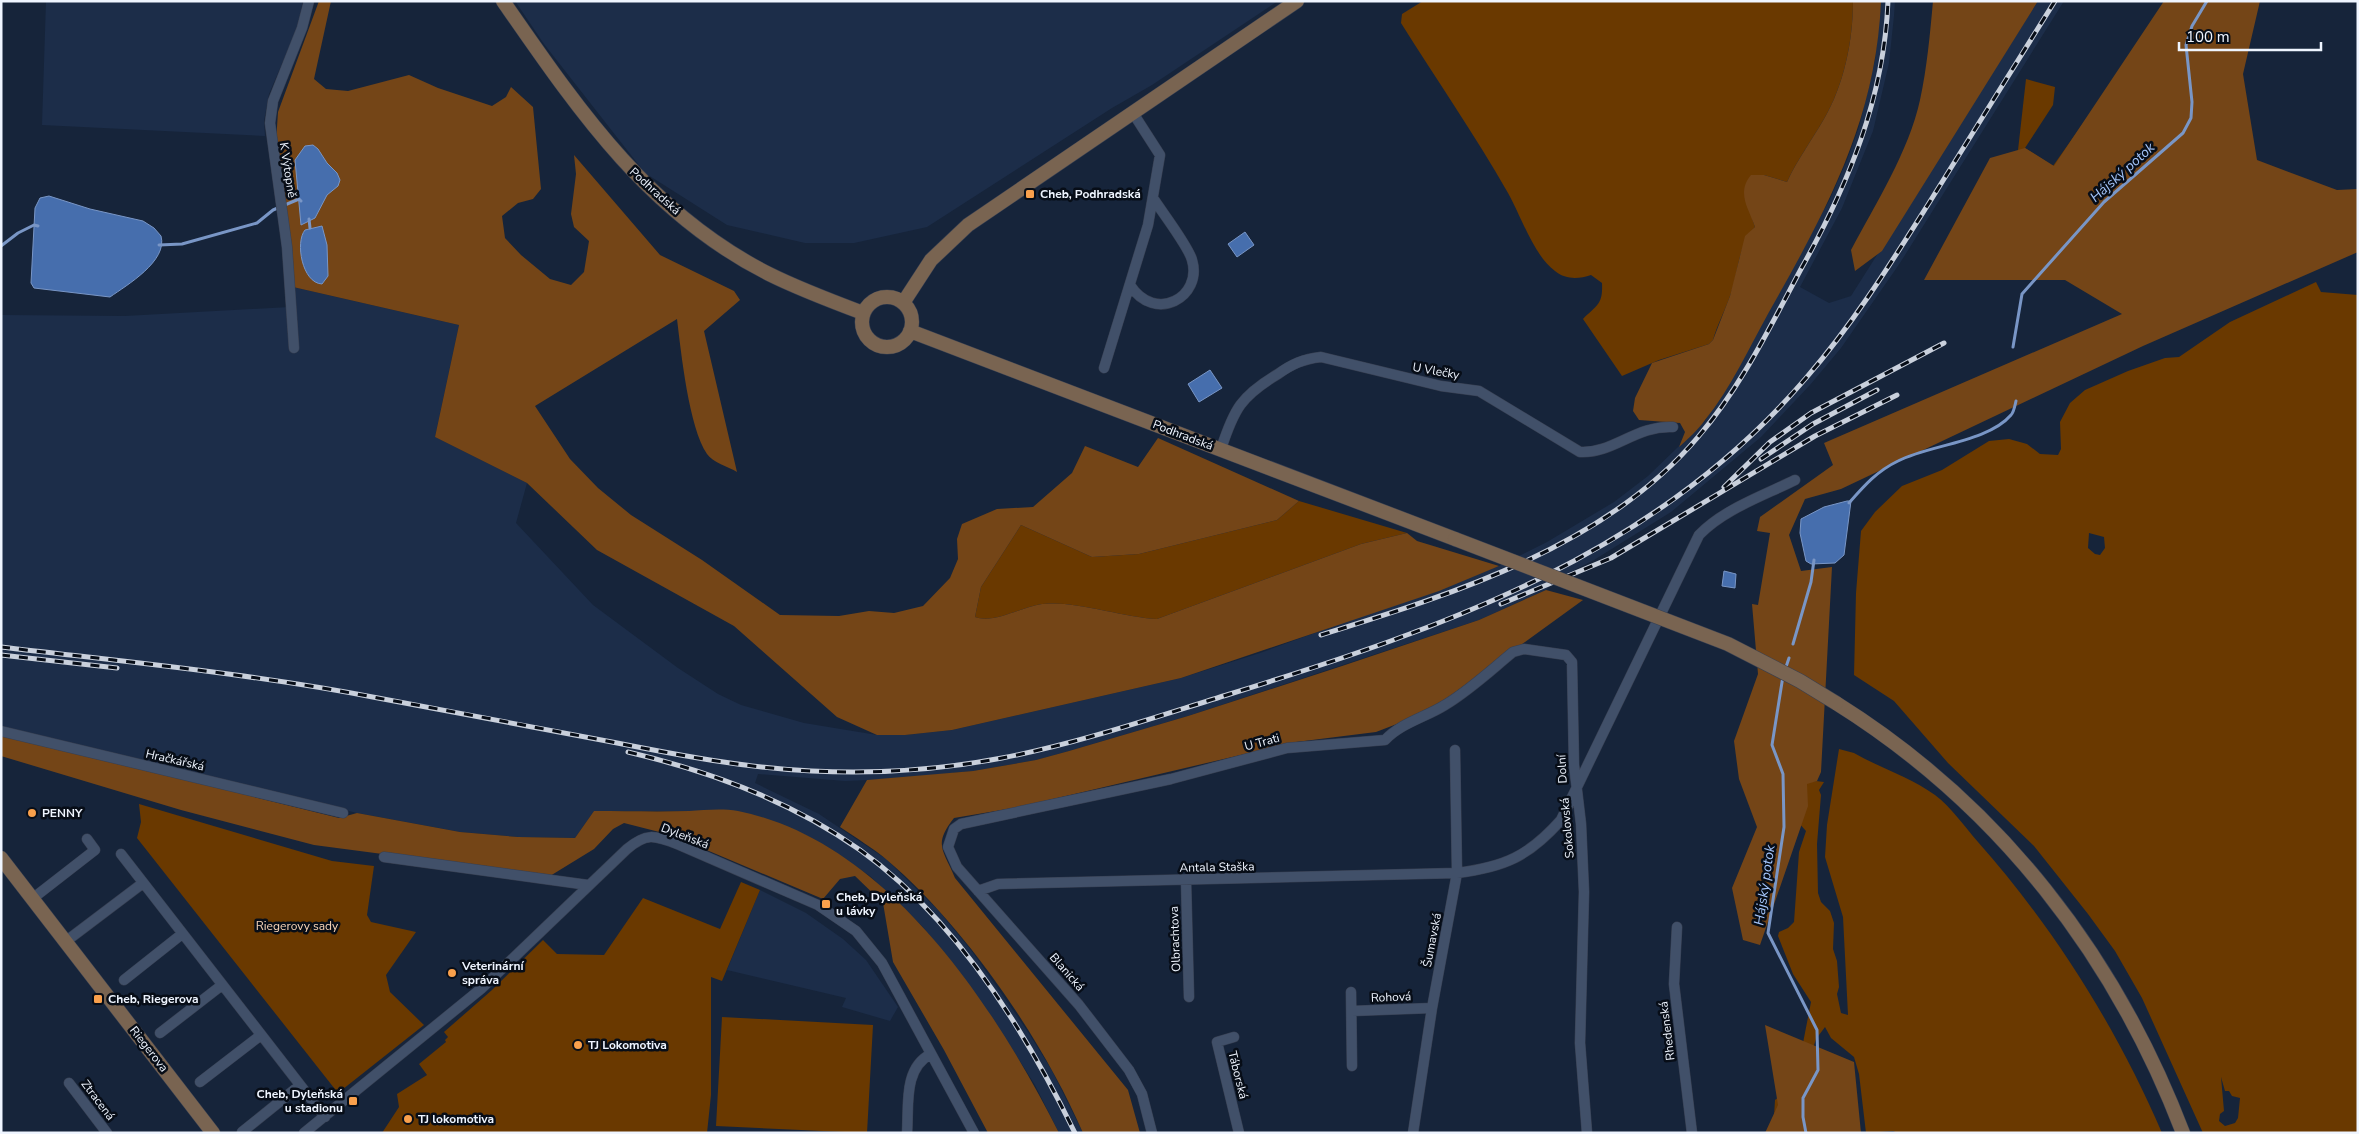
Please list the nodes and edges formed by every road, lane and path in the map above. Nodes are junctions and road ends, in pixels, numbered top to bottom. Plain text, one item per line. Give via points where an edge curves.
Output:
1 (309, 1) edge
2 (503, 1) edge
3 (1297, 1) edge
4 (1133, 113) junction
5 (1153, 198) junction
6 (1130, 285) junction
7 (903, 303) junction
8 (863, 313) junction
9 (910, 331) junction
10 (294, 348) dead end
11 (1104, 368) dead end
12 (1673, 426) dead end
13 (1220, 450) junction
14 (1795, 480) dead end
15 (1566, 655) joint
16 (1, 731) edge
17 (1456, 750) dead end
18 (1576, 792) junction
19 (343, 813) dead end
20 (949, 838) joint
21 (87, 839) dead end
22 (121, 854) dead end
23 (384, 857) dead end
24 (3, 864) edge
25 (1457, 874) junction
26 (1186, 880) junction
27 (143, 883) junction
28 (588, 884) junction
29 (978, 891) junction
30 (32, 899) junction
31 (1677, 927) dead end
32 (182, 934) junction
33 (65, 942) junction
34 (124, 980) dead end
35 (222, 985) junction
36 (1350, 992) dead end
37 (1190, 997) dead end
38 (1432, 1008) junction
39 (1352, 1011) junction
40 (160, 1033) dead end
41 (261, 1035) junction
42 (1234, 1037) dead end
43 (931, 1054) junction
44 (1352, 1066) dead end
45 (200, 1082) dead end
46 (69, 1083) dead end
47 (300, 1086) junction
48 (325, 1117) junction
49 (242, 1132) edge
50 (1410, 1132) edge
51 (107, 1133) edge
52 (212, 1133) edge
53 (304, 1133) edge
54 (907, 1133) edge
55 (974, 1133) edge
56 (1152, 1133) edge
57 (1239, 1133) edge
58 (1587, 1133) edge
59 (1692, 1133) edge
60 (2183, 1133) edge

1 - 10 street, K Výtopně via 302,28 273,101 270,123 286,247
2 - 8 main road, Podhradská via 594,128 655,194 708,236 768,274
3 - 4 main road
4 - 5 street via 1160,155
4 - 7 main road via 965,227 931,260
5 - 6 street
5 - 6 street via 1192,259 1192,283 1178,298 1161,306 1141,299
6 - 11 street
7 - 8 main road via 883,297 873,301
7 - 9 main road via 911,316
8 - 9 main road via 863,329 876,344 896,345
9 - 13 main road, Podhradská
12 - 13 street, U Vlečky via 1646,429 1592,453 1580,452 1479,391 1432,384 1321,357 1303,359 1255,388 1236,410
13 - 60 main road, Podhradská, bridge via 1728,644 1800,681 1899,746 1985,821 2038,880 2076,929 2109,978 2139,1032
14 - 18 street, Sokolovská via 1709,524 1692,546
15 - 18 street, Dolní via 1572,662
15 - 20 street, U Trati via 1524,649 1513,652 1458,697 1428,716 1394,730 1385,740 1287,748 1171,779 961,824
16 - 19 street, Hračkářská
17 - 25 street, Šumavská
18 - 25 street, Dolní via 1560,820 1530,850 1500,865
18 - 58 street, Sokolovská via 1584,892 1580,1044
20 - 29 street, Blanická via 951,857
21 - 30 street via 96,850
22 - 27 street
23 - 28 street
24 - 30 main road, Riegerova
25 - 26 street, Antala Staška
25 - 38 street, Šumavská
26 - 29 street, Antala Staška via 998,884
26 - 37 street, Olbrachtova
27 - 32 street
27 - 33 street
28 - 43 street, Dyleňská via 633,844 653,836 818,905 856,931 876,955
28 - 48 street, Dyleňská via 482,988
29 - 56 street, Blanická via 1079,1005 1129,1070 1142,1094
30 - 33 main road, Riegerova
31 - 59 street, Rhedenská via 1674,984
32 - 34 street
32 - 35 street
33 - 52 main road, Riegerova
35 - 40 street, Riegerova
35 - 41 street
36 - 39 street
38 - 39 street, Rohová
38 - 50 street, Šumavská
39 - 44 street
41 - 45 street
41 - 47 street
42 - 57 street, Táborská via 1217,1042
43 - 54 street via 923,1058 912,1073
43 - 55 street, Dyleňská
46 - 51 street, Ztracená
47 - 48 street
47 - 49 street
48 - 53 street, Dyleňská

